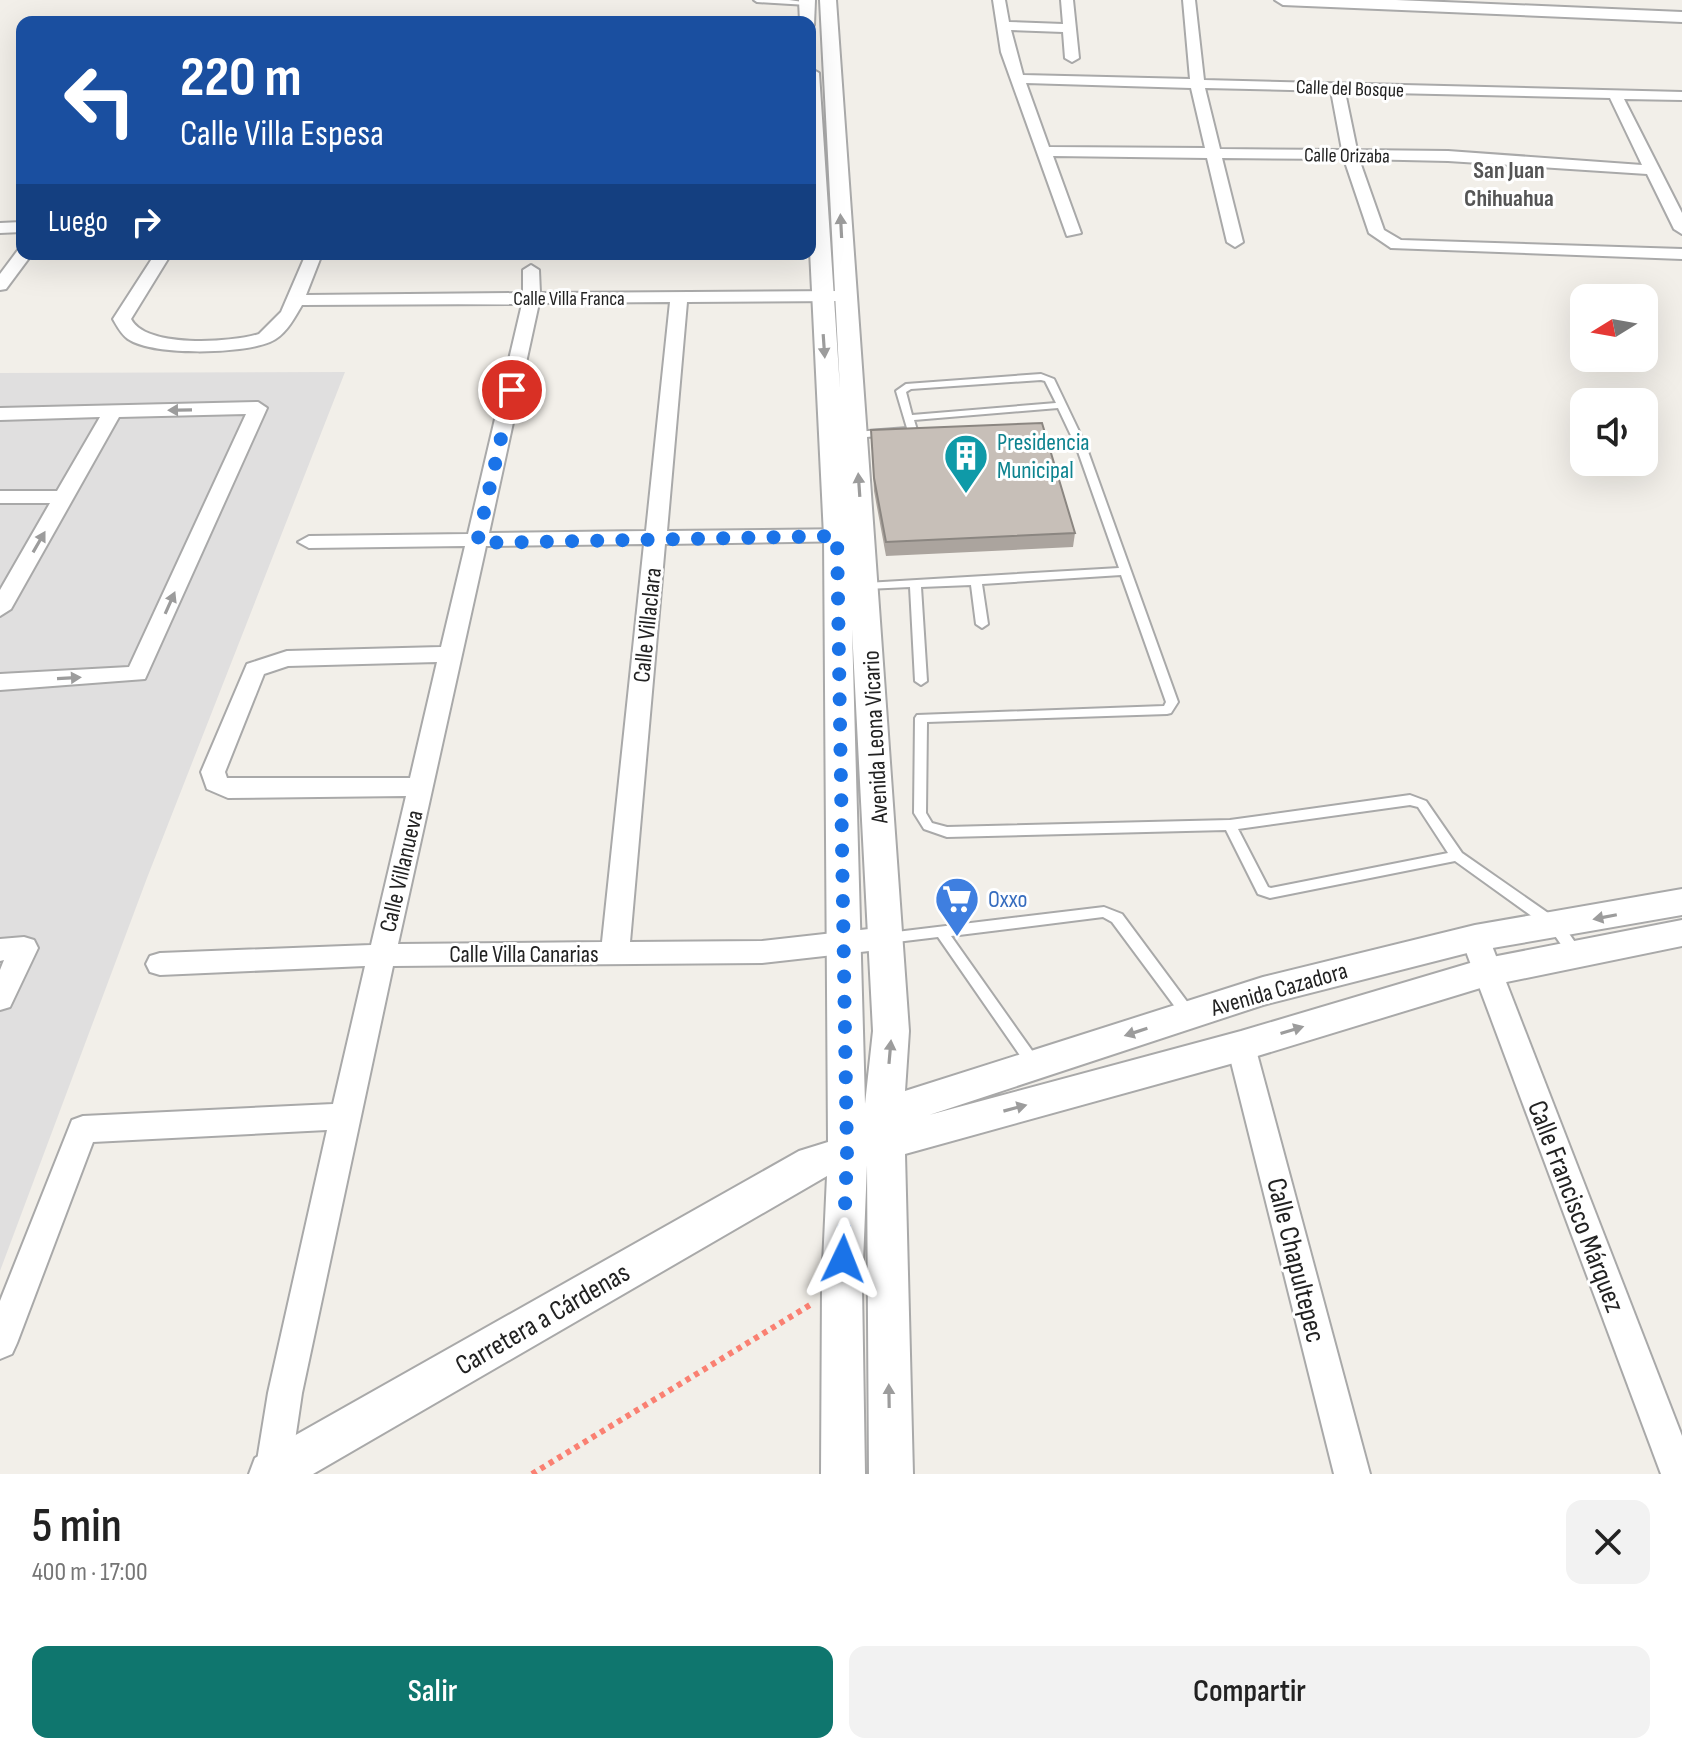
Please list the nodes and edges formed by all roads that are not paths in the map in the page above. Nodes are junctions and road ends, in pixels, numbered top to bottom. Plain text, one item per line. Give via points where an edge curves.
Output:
1 (757, 0) edge
2 (999, 0) edge
3 (1067, 0) edge
4 (1189, 0) edge
5 (1283, 0) edge
6 (1293, 0) edge
7 (1487, 0) edge
8 (814, 1) edge
9 (1682, 9) edge
10 (1682, 17) edge
11 (1002, 26) junction
12 (1069, 28) junction
13 (816, 32) edge
14 (1072, 58) dead end
15 (1018, 79) junction
16 (1197, 84) junction
17 (1337, 87) junction
18 (1615, 95) junction
19 (1682, 96) edge
20 (1043, 151) junction
21 (1350, 154) junction
22 (1214, 155) junction
23 (1650, 170) junction
24 (816, 189) edge
25 (1682, 229) edge
26 (1073, 233) dead end
27 (1235, 242) dead end
28 (1682, 254) edge
29 (19, 260) edge
30 (159, 260) edge
31 (311, 260) edge
32 (531, 270) dead end
33 (0, 285) edge
34 (833, 296) junction
35 (679, 297) junction
36 (532, 298) junction
37 (294, 300) junction
38 (1063, 405) junction
39 (113, 411) junction
40 (0, 414) edge
41 (908, 418) junction
42 (855, 435) junction
43 (0, 497) edge
44 (64, 497) junction
45 (850, 535) junction
46 (655, 539) junction
47 (309, 542) dead end
48 (477, 543) junction
49 (1125, 571) junction
50 (976, 581) junction
51 (915, 584) junction
52 (866, 586) junction
53 (3, 600) edge
54 (982, 624) dead end
55 (451, 654) junction
56 (921, 681) dead end
57 (0, 682) edge
58 (420, 787) junction
59 (1230, 825) junction
60 (1457, 856) junction
61 (1682, 902) edge
62 (942, 933) junction
63 (1682, 933) edge
64 (887, 938) junction
65 (1475, 938) junction
66 (1565, 939) junction
67 (843, 943) junction
68 (0, 950) edge
69 (615, 953) junction
70 (382, 955) junction
71 (160, 964) dead end
72 (1487, 972) junction
73 (0, 999) edge
74 (1189, 1015) junction
75 (1241, 1046) junction
76 (1034, 1066) junction
77 (955, 1108) junction
78 (345, 1116) junction
79 (885, 1127) junction
80 (835, 1148) junction
81 (0, 1343) edge
82 (272, 1474) edge
83 (843, 1474) edge
84 (891, 1474) edge
85 (1352, 1474) edge
86 (1679, 1474) edge

1 - 8 lane
2 - 11 street
3 - 12 street
4 - 16 street
5 - 6 street
6 - 10 street
7 - 9 street
11 - 12 street
11 - 15 street
12 - 14 street
34 -> 13 street, Avenida Leona Vicario
15 - 16 street, Calle del Bosque
15 - 20 street
16 - 17 street, Calle del Bosque
16 - 22 street
17 - 18 street, Calle del Bosque
17 - 21 street
18 - 19 street, Calle del Bosque
18 - 23 street
20 - 22 street, Calle Orizaba
20 - 26 street
21 - 22 street, Calle Orizaba
21 - 23 street, Calle Orizaba
21 - 28 street via 1377,233 1397,245
22 - 27 street
23 - 25 street
24 - 34 street, Avenida Leona Vicario
29 - 33 street
30 - 37 street via 122,319 140,338 221,344 266,338
31 - 37 street
32 - 36 street, Calle Villanueva
34 - 35 street, Calle Villa Franca
34 - 42 street, Avenida Leona Vicario
34 -> 45 street, Avenida Leona Vicario
35 - 36 street, Calle Villa Franca
35 - 46 street, Calle Villaclara
36 - 37 street, Calle Villa Franca
36 - 48 street, Calle Villanueva
38 - 41 lane
38 - 41 lane via 1049,379 1041,377 909,386 901,391
38 - 49 lane
39 - 40 street
39 - 44 street
57 -> 39 street via 137,674 258,408
41 - 42 lane via 908,433
45 -> 42 street, Avenida Leona Vicario
43 - 44 street
53 -> 44 street
45 - 46 street
45 - 52 street, Avenida Leona Vicario
45 - 67 street, Avenida Leona Vicario
46 - 48 street
46 - 69 street, Calle Villaclara
47 - 48 street
48 - 55 street, Calle Villanueva
49 - 50 lane
49 - 59 lane via 1172,702 1167,710 928,715 919,726 920,813 928,826 947,832
50 - 51 lane
50 - 54 lane
51 - 52 lane
51 - 56 lane
52 - 64 street, Avenida Leona Vicario
55 - 58 street, Calle Villanueva
55 - 58 street via 287,659 255,669 213,772 216,783 228,789
58 - 70 street, Calle Villanueva
59 - 60 lane via 1410,800 1422,804
59 - 60 lane via 1263,890 1270,893
60 - 66 lane
61 -> 66 street, Avenida Cazadora
62 - 64 lane
62 - 74 lane via 1104,912 1117,918
62 - 76 lane
63 - 66 street, Avenida Cazadora
64 - 67 street, Calle Villa Canarias
79 -> 64 street, Avenida Leona Vicario via 891,1031
65 - 66 street, Avenida Cazadora
65 - 72 street, Calle Francisco Márquez
65 - 74 street, Avenida Cazadora
66 - 72 street, Avenida Cazadora
67 - 69 street, Calle Villa Canarias via 762,952
67 - 80 street, Avenida Leona Vicario
68 - 73 street via 24,948
69 - 70 street, Calle Villa Canarias
70 - 71 street, Calle Villa Canarias
70 - 78 street, Calle Villanueva
75 -> 72 street, Avenida Cazadora
72 - 86 street, Calle Francisco Márquez
74 -> 76 street, Avenida Cazadora
77 -> 75 street, Avenida Cazadora
75 - 85 street, Calle Chapultepec
76 - 77 street, Avenida Cazadora
77 - 79 street, Avenida Cazadora
78 - 81 street via 83,1129
78 - 82 street, Calle Villanueva
79 - 80 street, Carretera a Cárdenas
84 -> 79 street, Avenida Leona Vicario
80 - 82 street, Carretera a Cárdenas
80 - 83 street, Avenida Leona Vicario

